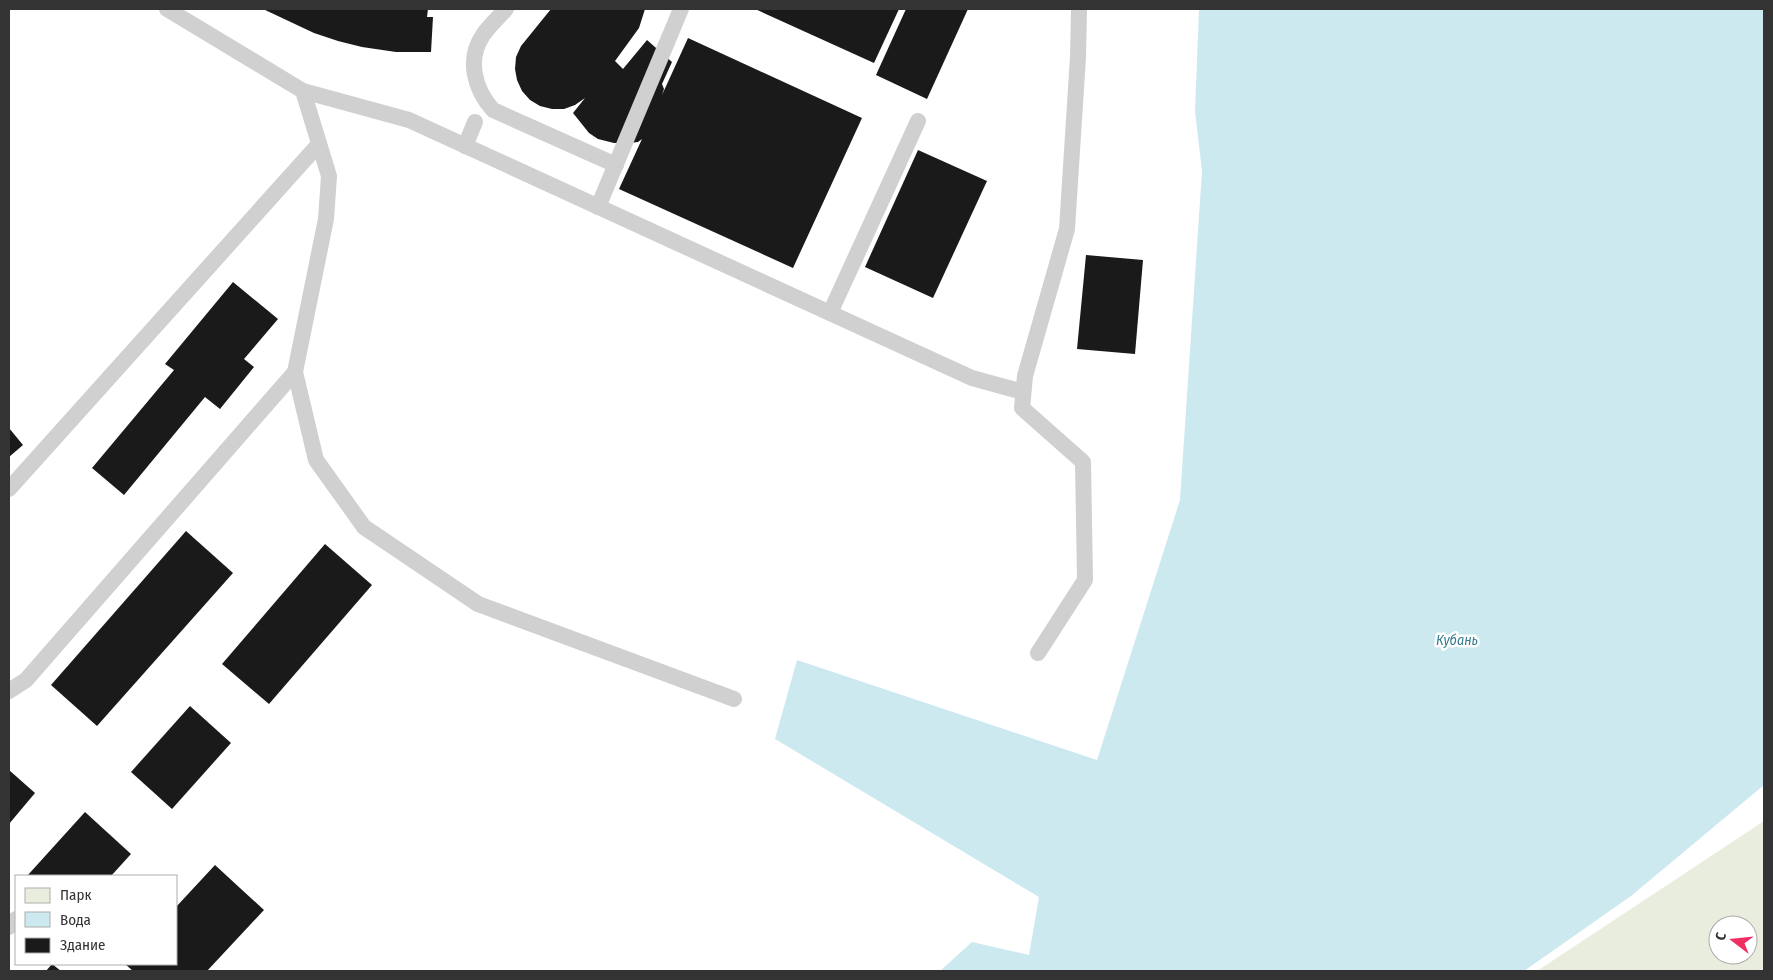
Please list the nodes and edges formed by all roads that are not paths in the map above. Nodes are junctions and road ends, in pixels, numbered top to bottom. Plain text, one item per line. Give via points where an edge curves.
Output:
1 (167, 9) edge
2 (506, 9) edge
3 (681, 9) edge
4 (1079, 9) edge
5 (303, 91) junction
6 (918, 121) dead end
7 (475, 122) dead end
8 (319, 144) junction
9 (466, 146) junction
10 (616, 165) junction
11 (598, 206) junction
12 (830, 313) junction
13 (294, 372) junction
14 (1024, 392) junction
15 (9, 489) edge
16 (1038, 653) dead end
17 (9, 691) edge
18 (734, 699) dead end

1 - 5 lane
2 - 10 lane via 483,35 477,49 475,78 485,101 493,110
3 - 10 lane
4 - 14 lane via 1067,230 1025,376
5 - 8 lane
5 - 9 lane via 409,120
6 - 12 lane
7 - 9 lane
8 - 13 lane via 329,176 326,218
8 - 15 lane
9 - 11 lane
10 - 11 lane
11 - 12 lane
12 - 14 lane via 972,378
13 - 17 lane via 26,680
13 - 18 lane via 316,460 364,527 478,604
14 - 16 lane via 1022,408 1083,462 1085,580

